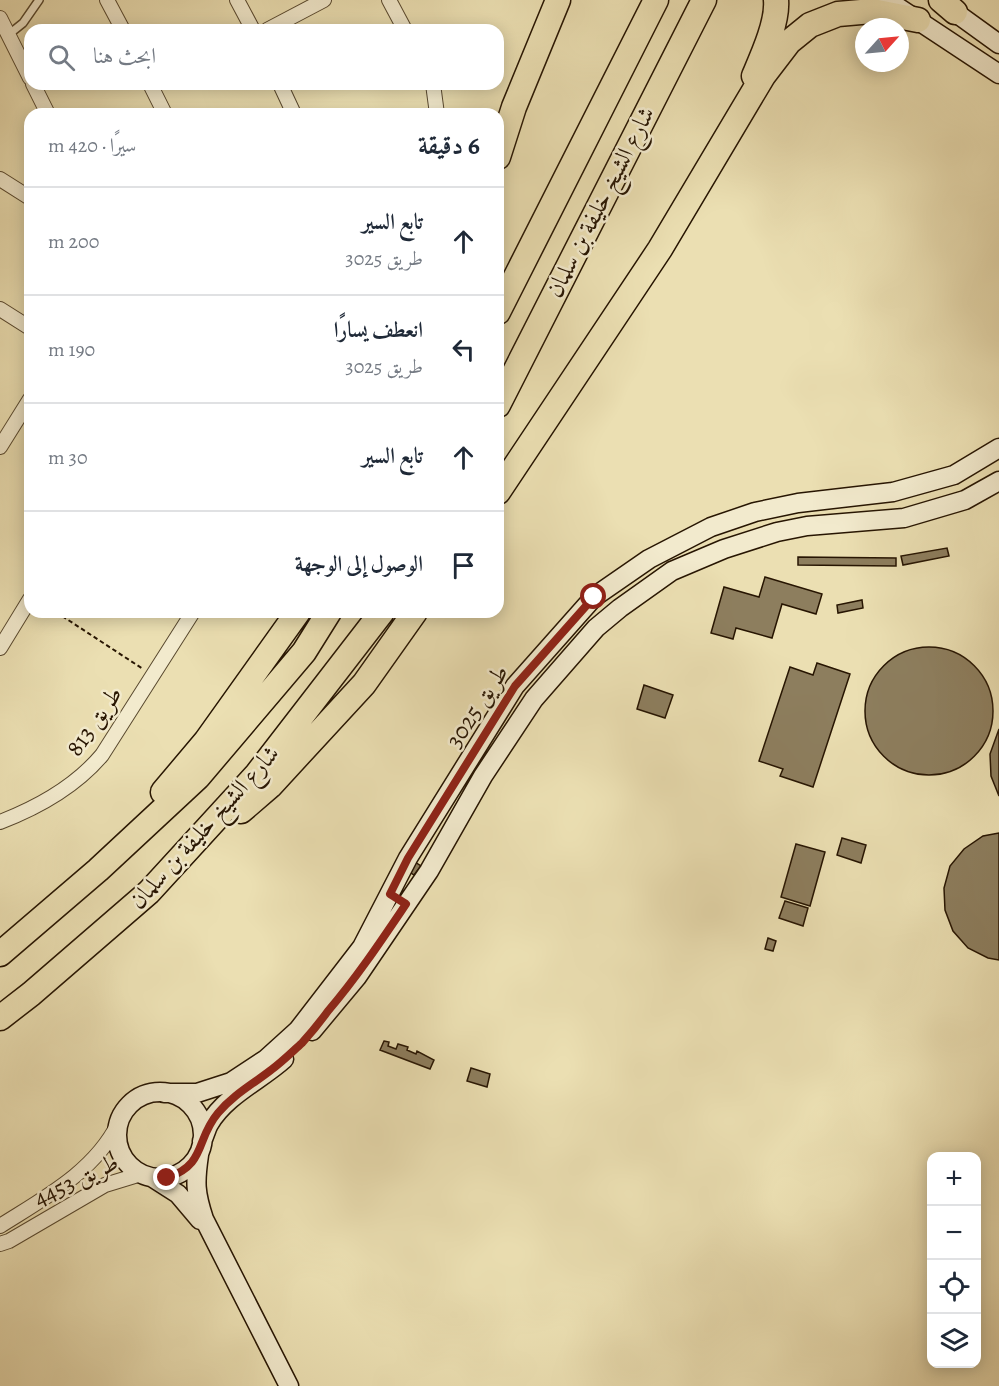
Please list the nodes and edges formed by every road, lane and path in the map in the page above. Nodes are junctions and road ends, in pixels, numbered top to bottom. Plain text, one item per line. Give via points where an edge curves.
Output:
1 (39, 0) edge
2 (107, 0) edge
3 (237, 0) edge
4 (324, 0) edge
5 (389, 0) edge
6 (558, 0) edge
7 (656, 0) edge
8 (704, 0) edge
9 (763, 0) edge
10 (776, 0) edge
11 (887, 0) edge
12 (944, 4) edge
13 (0, 18) edge
14 (918, 20) junction
15 (120, 24) edge
16 (250, 24) edge
17 (278, 24) edge
18 (402, 24) edge
19 (8, 35) junction
20 (999, 44) edge
21 (763, 57) junction
22 (24, 66) edge
23 (999, 75) edge
24 (36, 90) edge
25 (153, 90) edge
26 (283, 90) edge
27 (434, 90) edge
28 (45, 108) edge
29 (162, 108) edge
30 (291, 108) edge
31 (436, 108) edge
32 (735, 119) junction
33 (504, 139) edge
34 (0, 179) edge
35 (24, 194) edge
36 (504, 300) edge
37 (0, 309) edge
38 (24, 324) edge
39 (504, 393) edge
40 (24, 409) edge
41 (0, 447) edge
42 (999, 448) edge
43 (999, 481) edge
44 (504, 483) edge
45 (24, 609) edge
46 (65, 618) edge
47 (189, 618) edge
48 (294, 618) edge
49 (325, 618) edge
50 (377, 618) edge
51 (411, 618) edge
52 (0, 648) edge
53 (153, 675) junction
54 (515, 686) junction
55 (534, 699) junction
56 (0, 822) edge
57 (422, 837) junction
58 (441, 849) junction
59 (98, 870) junction
60 (149, 892) junction
61 (390, 894) junction
62 (406, 904) junction
63 (0, 954) edge
64 (0, 1018) edge
65 (164, 1093) junction
66 (118, 1124) junction
67 (201, 1147) junction
68 (147, 1176) junction
69 (0, 1226) edge
70 (212, 1236) junction
71 (0, 1244) edge
72 (289, 1386) edge

1 - 19 lane via 23,23
2 - 15 street
3 - 16 street
4 - 17 street
5 - 18 street
6 - 33 highway
7 - 36 highway, شارع الشيخ خليفة بن سلمان
8 - 39 highway, شارع الشيخ خليفة بن سلمان
9 - 21 highway
10 - 21 highway
11 - 14 street
12 - 20 street
13 - 19 street
14 - 23 street
14 - 32 highway via 872,11 838,14 810,25 789,42
19 - 22 street
21 - 32 highway
24 - 28 street
25 - 29 street
26 - 30 street
27 - 31 street
32 - 44 highway via 660,249
34 - 35 street
37 - 38 street
40 - 41 street
42 - 54 street, طريق 3025 via 954,475 893,492 798,503 711,527 649,559 594,597
43 - 55 street, طريق 3025 via 965,500 903,518 807,525 724,549 672,571 596,628
45 - 52 street
46 - 53 path
47 - 53 street, طريق 813
48 - 59 highway via 206,741
49 - 59 highway, شارع الشيخ خليفة بن سلمان via 304,652 198,777
50 - 60 highway, شارع الشيخ خليفة بن سلمان via 257,774
51 - 60 highway via 364,684 270,786
53 - 56 street, طريق 813 via 102,755 83,775 49,799
54 - 55 street
54 - 57 street, طريق 3025
55 - 58 street, طريق 3025
57 - 58 street
57 - 61 street, طريق 3025
58 - 62 street, طريق 3025
59 - 63 highway, شارع الشيخ خليفة بن سلمان
60 - 64 highway, شارع الشيخ خليفة بن سلمان
61 - 62 street
61 - 65 street, طريق 3025 via 362,946 298,1030 266,1059 213,1089
62 - 67 street, طريق 3025 via 357,977 303,1041 219,1111 209,1124
65 - 66 street via 135,1100
65 - 67 street via 178,1096 197,1115 202,1128
66 - 68 street via 118,1148 123,1158
66 - 69 street, طريق 4453 via 100,1153 68,1182
67 - 68 street via 191,1165 180,1173 167,1178
67 - 70 street via 196,1196
68 - 70 street via 178,1194
68 - 71 street, طريق 4453 via 105,1185
70 - 72 street

